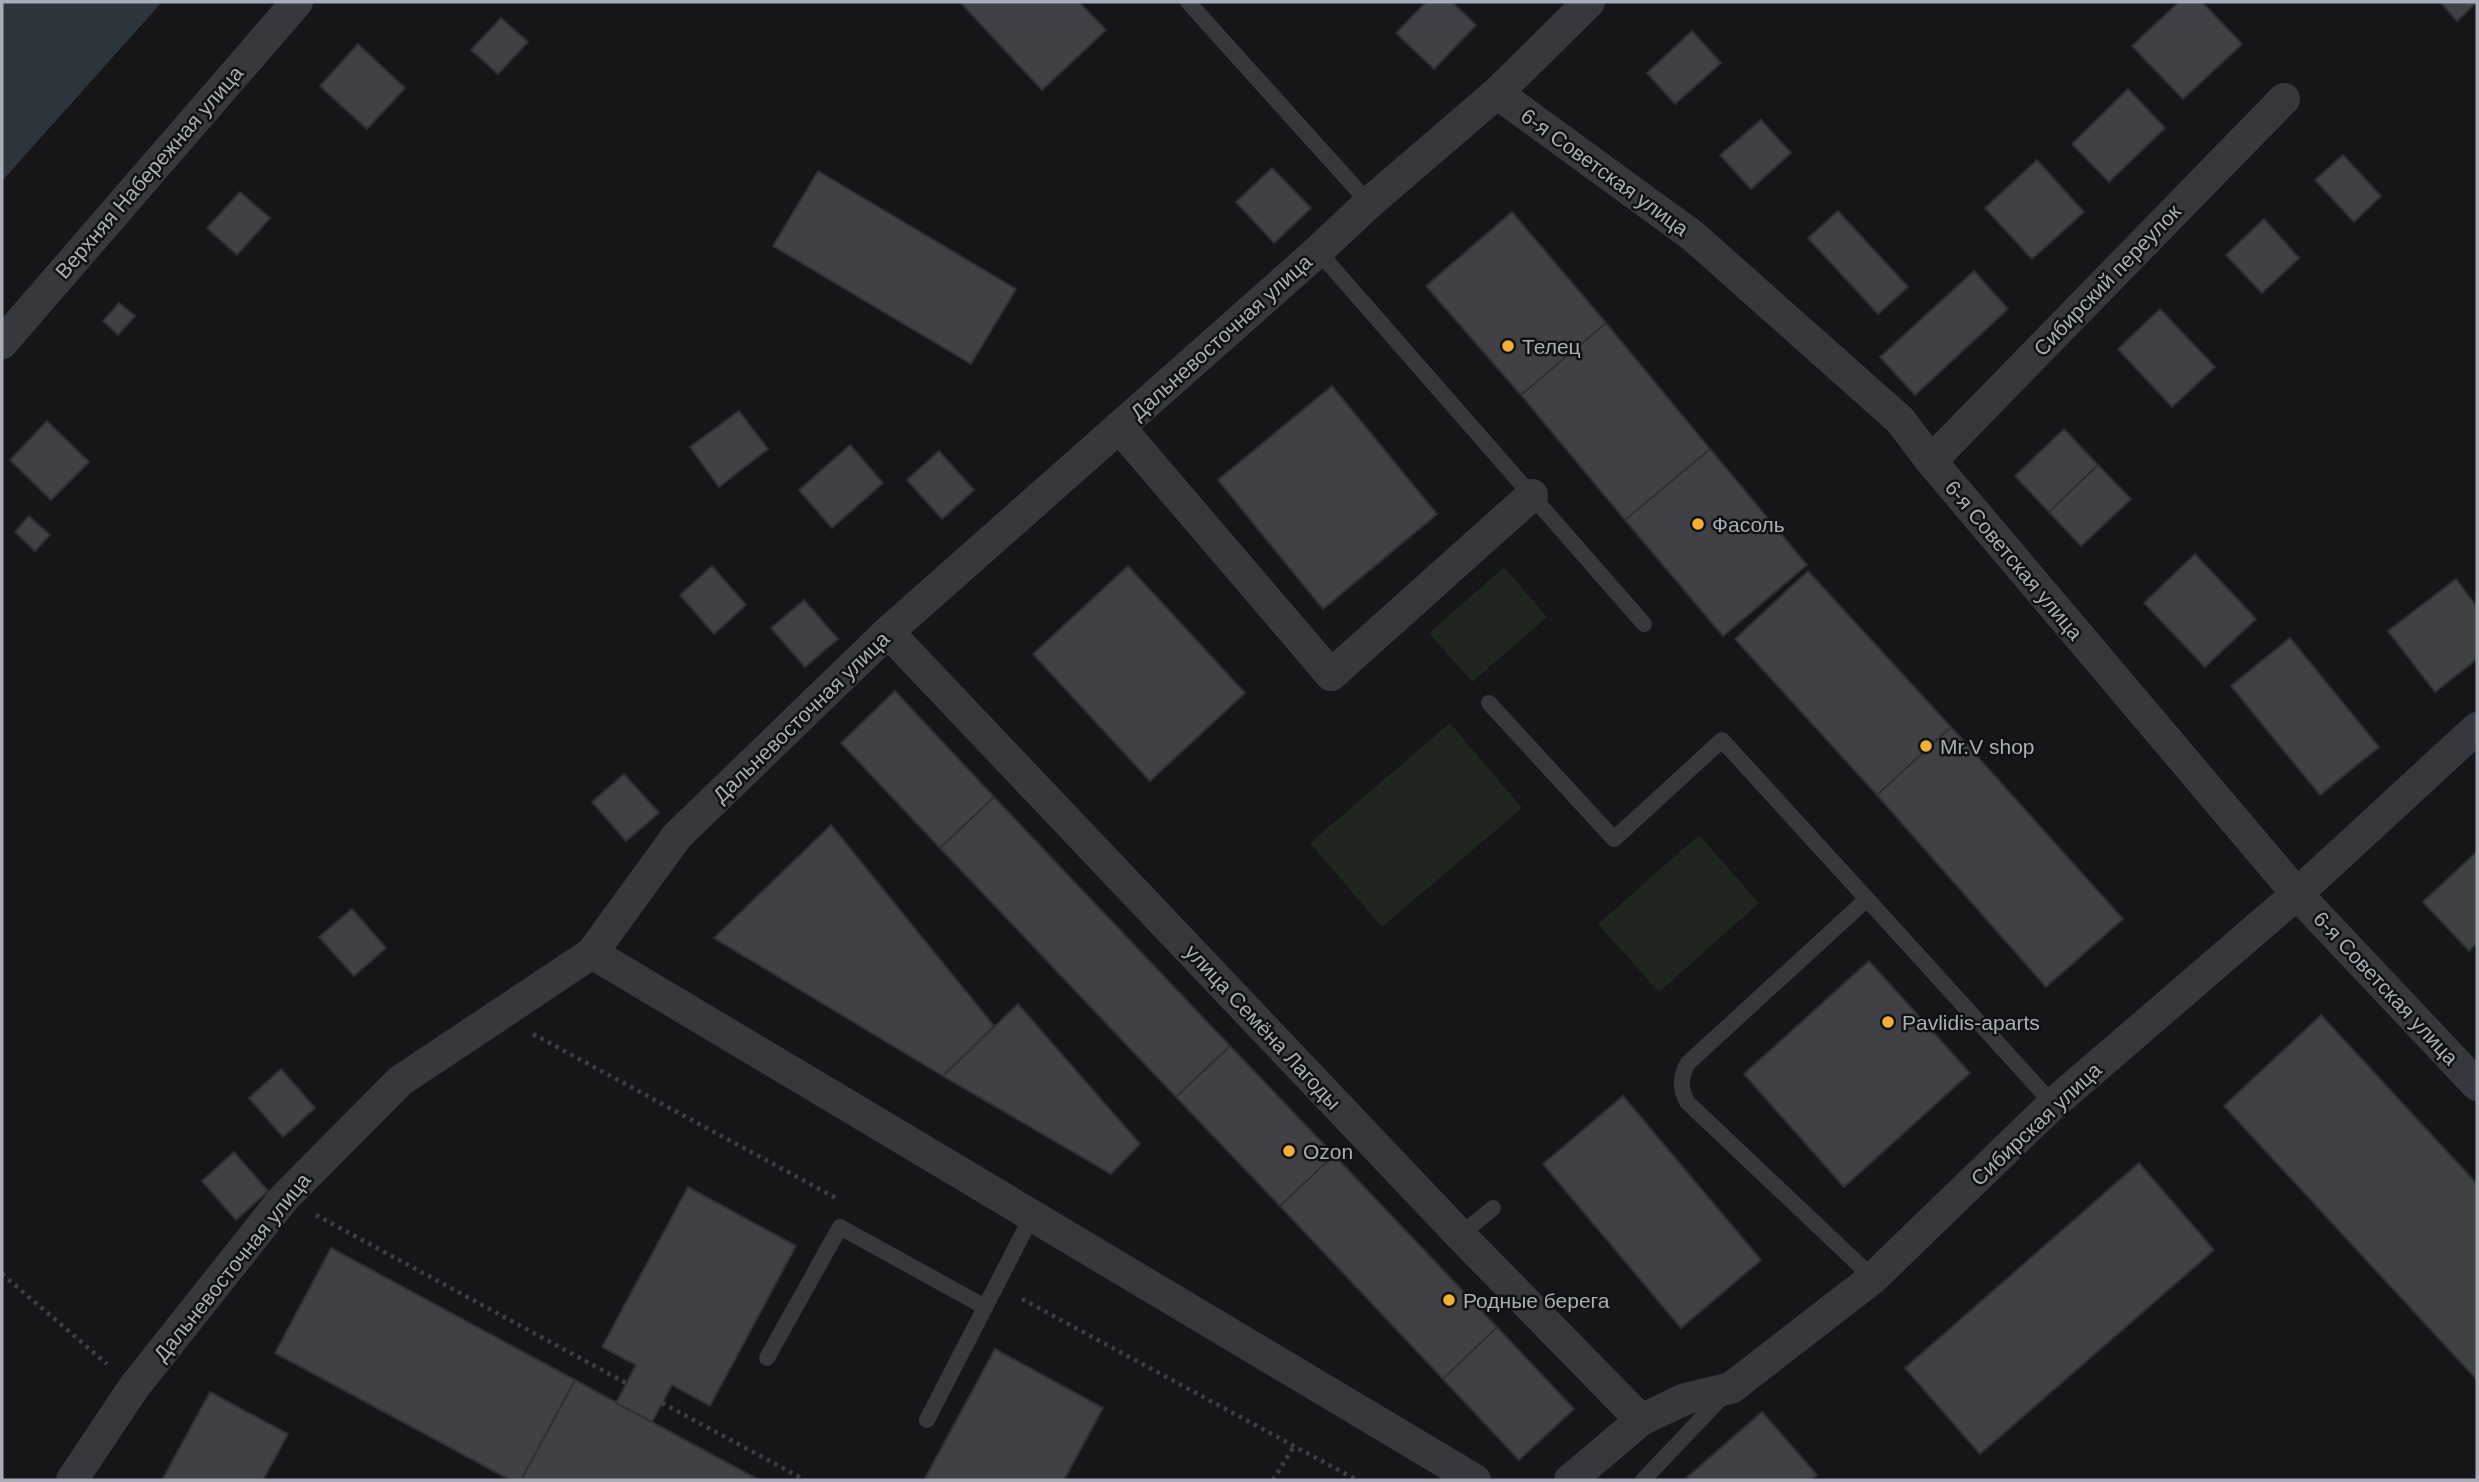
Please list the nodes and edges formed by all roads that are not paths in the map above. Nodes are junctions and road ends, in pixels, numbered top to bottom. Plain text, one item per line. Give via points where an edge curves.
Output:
1 (297, 2) edge
2 (1188, 2) edge
3 (1589, 2) edge
4 (1497, 93) junction
5 (2284, 99) dead end
6 (1369, 203) junction
7 (1318, 251) junction
8 (2, 343) edge
9 (1119, 427) junction
10 (1931, 461) junction
11 (1532, 495) junction
12 (1644, 624) dead end
13 (888, 632) junction
14 (1489, 703) dead end
15 (2477, 729) edge
16 (2297, 894) junction
17 (1867, 899) junction
18 (592, 953) junction
19 (2477, 1085) edge
20 (2053, 1104) junction
21 (1493, 1208) dead end
22 (1032, 1216) junction
23 (1460, 1235) junction
24 (1873, 1278) junction
25 (985, 1307) junction
26 (767, 1358) dead end
27 (1731, 1388) junction
28 (927, 1420) dead end
29 (1641, 1420) junction
30 (72, 1480) edge
31 (1475, 1480) edge
32 (1570, 1480) edge
33 (1643, 1480) edge

1 - 8 street, Верхняя Набережная улица
2 - 6 lane
3 - 4 street, Дальневосточная улица
4 - 6 street, Дальневосточная улица
4 - 10 street, 6-я Советская улица via 1693,236 1900,420
5 - 10 street, Сибирский переулок
6 - 7 street, Дальневосточная улица
7 - 9 street, Дальневосточная улица
7 - 11 lane
9 - 11 street via 1331,675
9 - 13 street, Дальневосточная улица
10 - 16 street, 6-я Советская улица
11 - 12 lane
13 - 18 street, Дальневосточная улица via 677,836
13 - 23 street, улица Семёна Лагоды
14 - 17 lane via 1614,839 1722,740
15 - 16 street, Сибирская улица
16 - 19 street, 6-я Советская улица
16 - 20 street, Сибирская улица
17 - 20 lane
17 - 24 lane via 1688,1063 1681,1083 1688,1102
18 - 22 street
18 - 30 street, Дальневосточная улица via 400,1081 284,1198 134,1387
20 - 24 street, Сибирская улица
21 - 23 lane
22 - 25 lane
22 - 31 street
23 - 29 street, улица Семёна Лагоды
24 - 27 street, Сибирская улица
25 - 26 lane via 840,1227
25 - 28 lane
27 - 29 street, Сибирская улица via 1685,1399
27 - 33 lane
29 - 32 street, Сибирская улица

